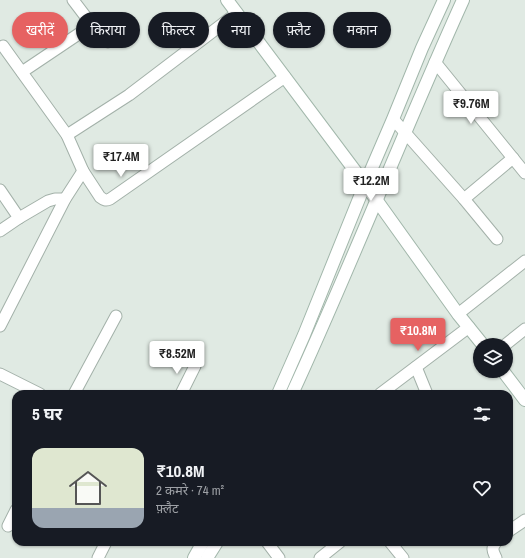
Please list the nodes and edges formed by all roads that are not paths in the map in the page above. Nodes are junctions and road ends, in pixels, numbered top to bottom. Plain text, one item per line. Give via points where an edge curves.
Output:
1 (73, 0) edge
2 (228, 0) edge
3 (444, 0) edge
4 (463, 0) edge
5 (82, 12) edge
6 (236, 12) edge
7 (217, 28) edge
8 (76, 36) edge
9 (3, 46) dead end
10 (263, 48) edge
11 (435, 62) junction
12 (22, 72) junction
13 (285, 77) junction
14 (393, 119) junction
15 (405, 132) junction
16 (67, 135) junction
17 (513, 158) junction
18 (83, 171) junction
19 (525, 173) edge
20 (365, 184) junction
21 (0, 190) edge
22 (65, 199) junction
23 (464, 199) junction
24 (376, 201) junction
25 (19, 218) junction
26 (0, 230) edge
27 (497, 240) dead end
28 (525, 261) edge
29 (458, 314) junction
30 (116, 316) dead end
31 (0, 326) edge
32 (469, 327) junction
33 (525, 329) edge
34 (478, 338) edge
35 (513, 339) edge
36 (195, 366) dead end
37 (416, 367) junction
38 (0, 374) edge
39 (508, 378) edge
40 (32, 390) edge
41 (76, 390) edge
42 (183, 390) edge
43 (280, 390) edge
44 (294, 390) edge
45 (385, 390) edge
46 (425, 390) edge
47 (525, 400) edge
48 (12, 518) edge
49 (525, 520) edge
50 (8, 526) dead end
51 (513, 528) edge
52 (104, 546) edge
53 (201, 546) edge
54 (214, 546) edge
55 (270, 546) edge
56 (335, 546) edge
57 (393, 546) edge
58 (493, 546) edge
59 (98, 558) edge
60 (194, 558) edge
61 (207, 558) edge
62 (279, 558) edge
63 (320, 558) edge
64 (403, 558) edge
65 (496, 558) edge

1 - 5 street
2 - 6 main road
3 - 14 main road
4 - 11 main road
7 - 16 street via 129,95
8 - 12 street
9 - 12 street
10 - 13 main road
11 - 15 main road
11 - 17 street
12 - 16 street
13 - 18 street via 110,199 100,197
13 - 20 main road
14 - 15 street
14 - 20 main road
15 - 23 street
15 - 24 main road
16 - 18 street
17 - 19 street
17 - 23 street
18 - 22 street
20 - 24 main road
20 - 43 main road
21 - 25 street
22 - 25 street via 48,201
22 - 31 street
23 - 27 street
24 - 29 main road
24 - 44 main road
25 - 26 street
28 - 29 street
29 - 32 main road
30 - 41 street
32 - 34 main road
32 - 37 street
33 - 35 street
36 - 42 street
37 - 45 street
37 - 46 street
38 - 40 street
39 - 47 main road
48 - 50 street
49 - 51 street
52 - 59 street
53 - 60 main road
54 - 61 main road
55 - 62 street
56 - 63 street
57 - 64 street
58 - 65 street

